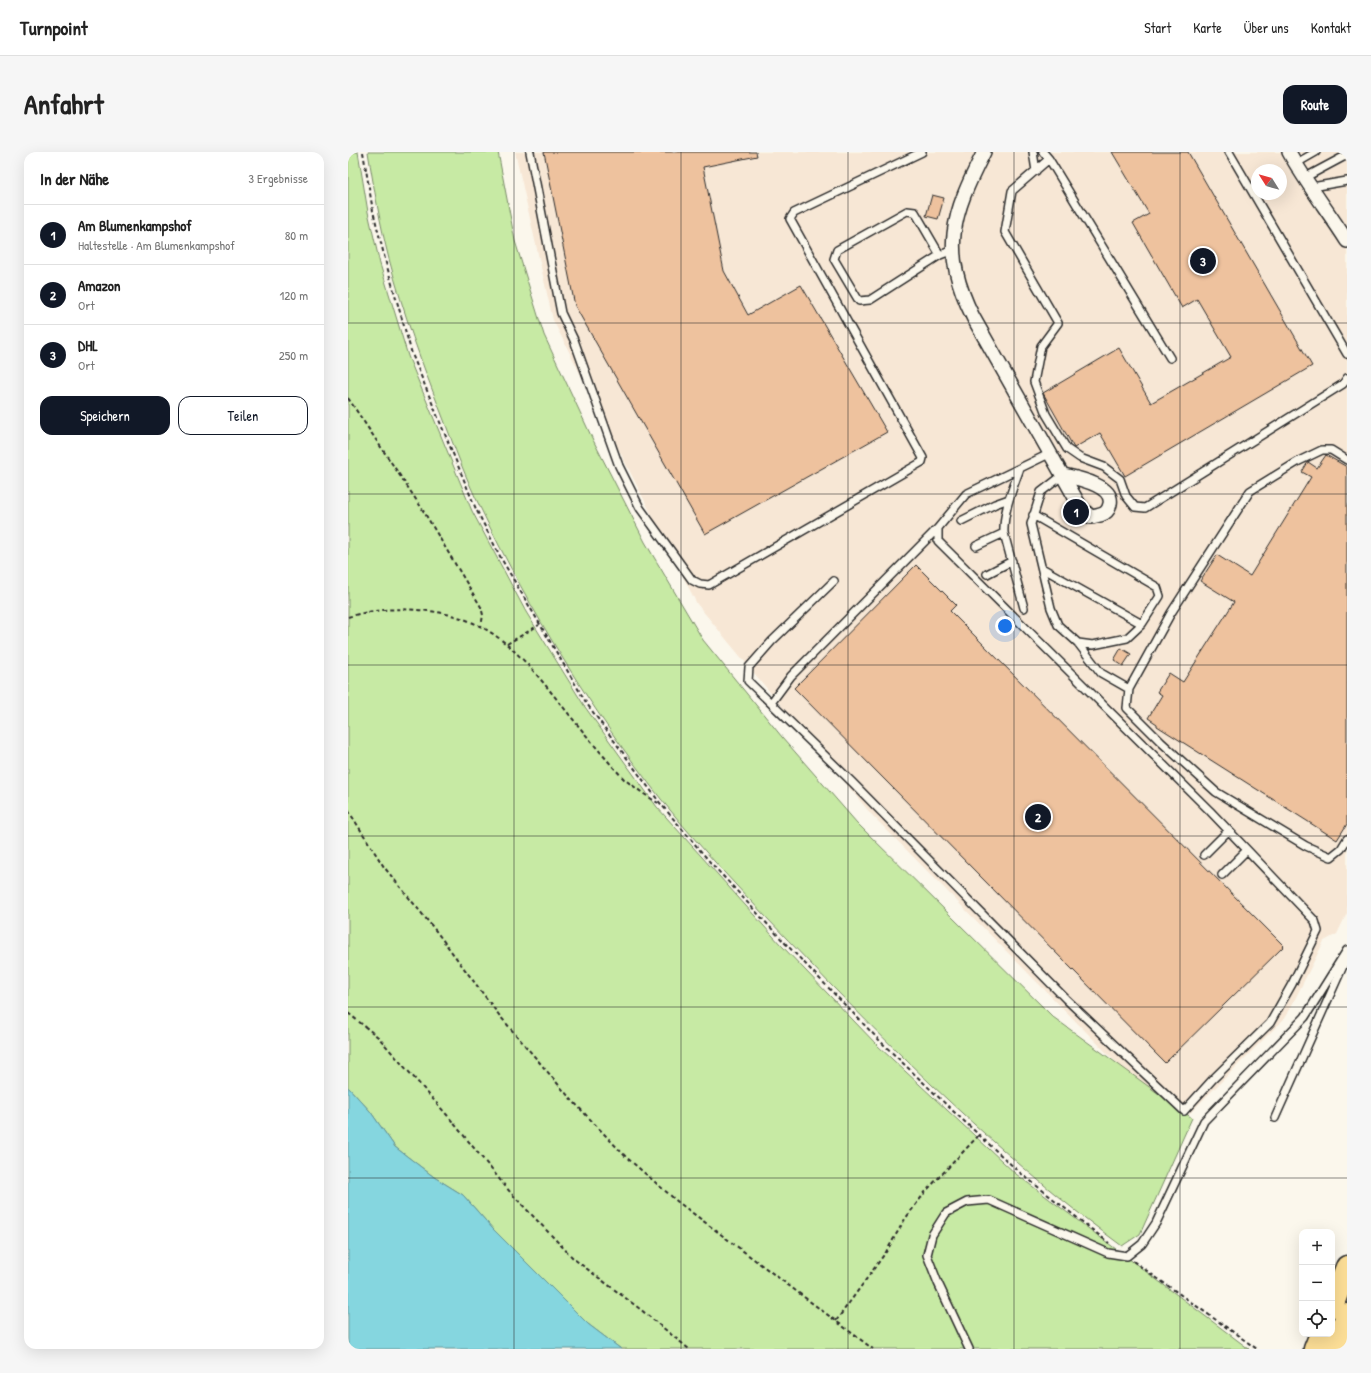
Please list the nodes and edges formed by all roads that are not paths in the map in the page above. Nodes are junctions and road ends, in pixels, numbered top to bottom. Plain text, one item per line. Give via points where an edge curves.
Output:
1 (530, 152) edge
2 (922, 152) edge
3 (984, 152) edge
4 (1033, 152) edge
5 (1043, 152) edge
6 (1229, 152) edge
7 (1289, 152) edge
8 (1316, 152) edge
9 (1347, 155) edge
10 (1049, 159) junction
11 (1295, 164) junction
12 (1036, 171) junction
13 (1347, 181) edge
14 (1308, 183) junction
15 (1347, 241) edge
16 (953, 250) junction
17 (940, 255) junction
18 (1347, 354) edge
19 (1170, 358) dead end
20 (1347, 378) edge
21 (1051, 453) junction
22 (1347, 460) edge
23 (1020, 468) junction
24 (1063, 475) junction
25 (1009, 499) junction
26 (1033, 515) junction
27 (961, 522) dead end
28 (938, 528) junction
29 (1004, 533) junction
30 (976, 546) dead end
31 (1012, 561) junction
32 (1042, 568) junction
33 (987, 574) dead end
34 (834, 581) dead end
35 (1024, 608) dead end
36 (1142, 624) junction
37 (1078, 643) junction
38 (1129, 689) junction
39 (771, 703) junction
40 (1228, 831) junction
41 (1347, 839) edge
42 (1247, 850) junction
43 (1204, 855) dead end
44 (1222, 875) dead end
45 (1347, 950) edge
46 (1347, 957) edge
47 (1275, 1118) dead end
48 (1347, 1267) edge
49 (1334, 1301) edge
50 (1347, 1315) edge
51 (1322, 1344) edge
52 (969, 1349) edge

1 - 2 lane via 561,313 574,340 619,466 640,508 692,580 709,585 922,462 923,458 790,219 794,213
3 - 16 street via 960,206
4 - 12 lane
5 - 10 lane
6 - 18 lane
7 - 11 street
8 - 11 lane
9 - 14 lane
10 - 12 lane
10 - 19 lane
11 - 14 street
12 - 20 lane via 1012,192 1005,232 1058,323 1041,346 1034,382 1046,414 1067,449 1080,458 1104,467 1120,479 1126,496 1135,506 1145,508 1343,384
13 - 14 lane
14 - 15 street
16 - 17 lane
16 - 21 street via 955,270 970,312
17 - 17 lane via 870,300 859,301 834,259 837,250 907,211 915,212
21 - 23 lane
21 - 24 street
22 - 38 lane via 1331,450 1322,450 1250,491 1171,613
23 - 25 lane
23 - 28 lane via 966,494
24 - 24 street via 1103,488 1111,501 1109,509 1103,515 1091,517 1081,508
24 - 26 lane via 1041,492
25 - 27 lane
25 - 29 lane
26 - 32 lane via 1030,524
26 - 36 lane via 1157,586 1160,596
28 - 39 lane via 791,676
28 - 40 lane via 938,541
29 - 30 lane
29 - 31 lane
31 - 33 lane
31 - 35 lane
32 - 36 lane
32 - 37 lane via 1058,625
34 - 39 lane via 749,667 748,681
36 - 37 lane via 1127,638 1094,645
37 - 38 lane via 1101,673
38 - 41 lane via 1127,708 1216,792 1306,846 1331,857 1341,849
39 - 42 lane via 1066,999 1184,1111 1270,1023 1318,931 1315,921
40 - 42 lane
40 - 43 lane
42 - 44 lane
45 - 52 lane via 1305,1017 1204,1121 1156,1223 1142,1244 1127,1256 1108,1253 989,1200 967,1202 946,1214 932,1235 927,1254
46 - 47 lane
48 - 49 highway
50 - 51 highway

